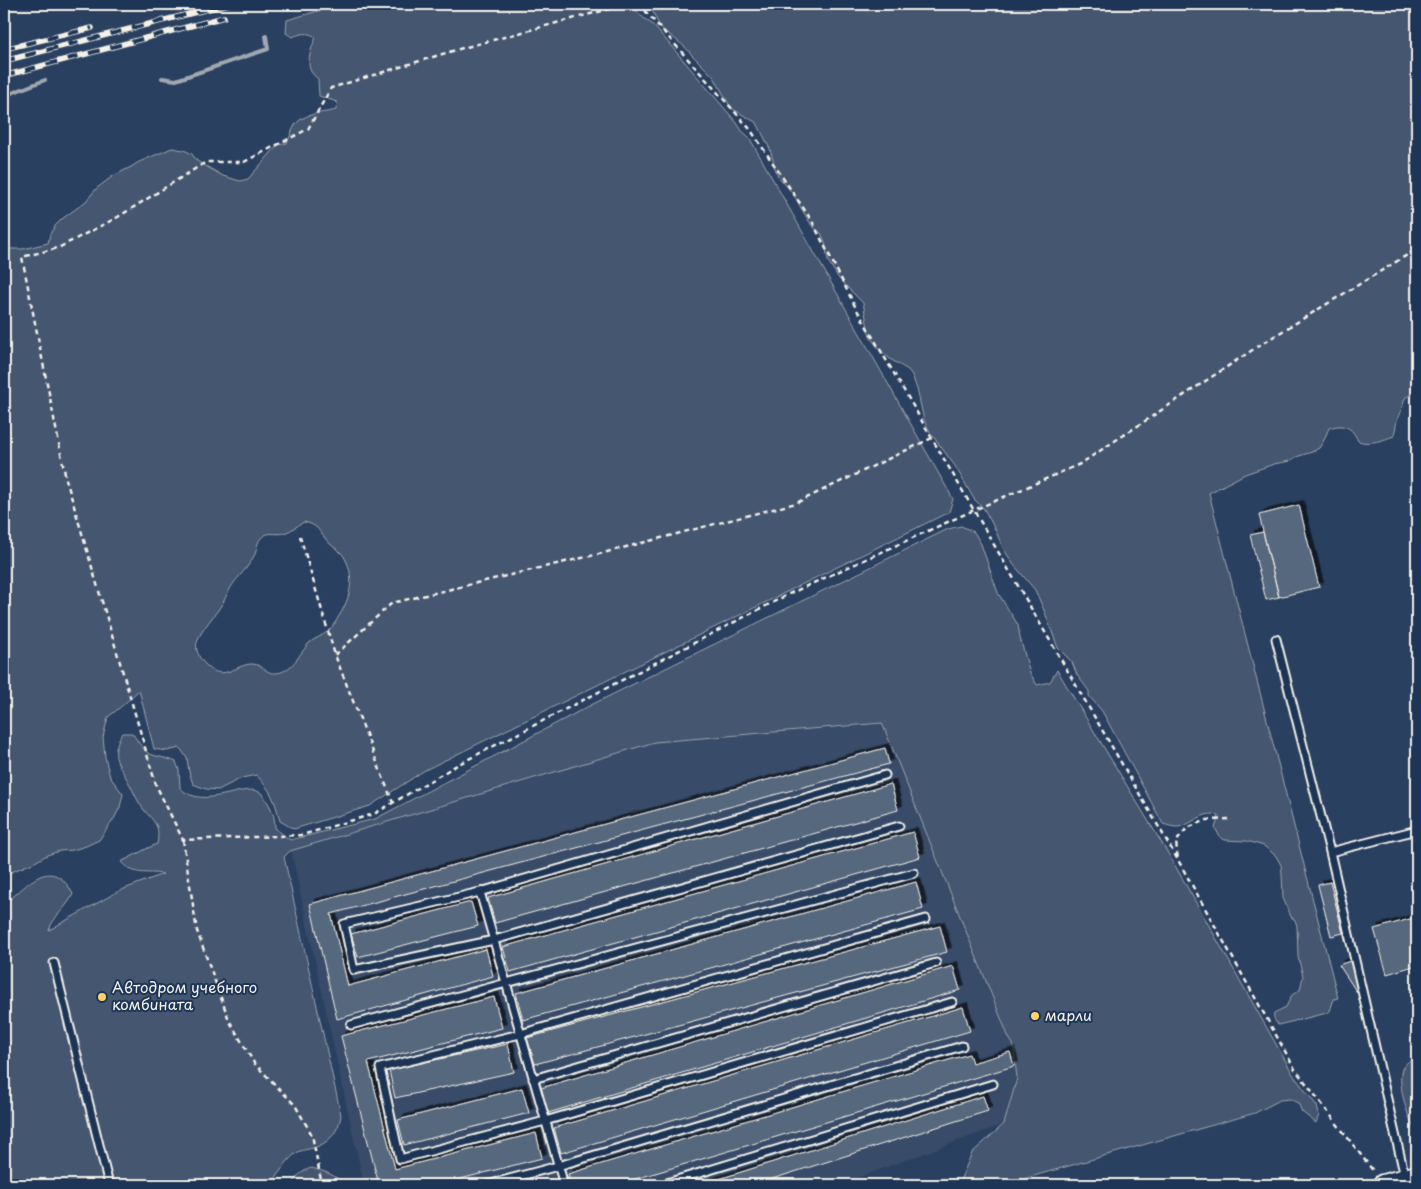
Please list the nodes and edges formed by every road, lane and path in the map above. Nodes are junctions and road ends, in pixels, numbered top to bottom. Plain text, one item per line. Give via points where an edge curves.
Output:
1 (628, 4) edge
2 (638, 4) edge
3 (1417, 249) edge
4 (932, 438) junction
5 (974, 510) junction
6 (300, 536) dead end
7 (1276, 639) dead end
8 (335, 655) junction
9 (885, 775) dead end
10 (393, 803) junction
11 (1229, 819) dead end
12 (899, 826) dead end
13 (1417, 830) edge
14 (183, 840) junction
15 (1330, 852) junction
16 (1178, 860) junction
17 (914, 873) dead end
18 (480, 892) junction
19 (926, 918) dead end
20 (494, 940) junction
21 (54, 963) dead end
22 (936, 963) dead end
23 (506, 983) junction
24 (952, 1002) dead end
25 (351, 1025) dead end
26 (520, 1034) junction
27 (962, 1046) dead end
28 (533, 1079) junction
29 (993, 1084) dead end
30 (545, 1121) junction
31 (558, 1166) junction
32 (1396, 1182) edge
33 (109, 1185) edge
34 (322, 1185) edge
35 (487, 1185) edge
36 (564, 1185) edge
37 (660, 1185) edge

1 - 14 path via 331,88 308,129 244,162 206,162 118,217 58,248 22,257 66,479 156,785
2 - 4 path via 750,128 812,220 857,310
3 - 5 path via 1263,343 1080,464
4 - 5 path
4 - 8 path via 796,502 599,554 392,603
5 - 10 path via 789,594 457,765
5 - 16 path
6 - 8 path
7 - 15 lane
8 - 10 path
9 - 18 lane
10 - 14 path via 374,814 302,834
11 - 16 path via 1207,820 1187,828 1176,842
12 - 20 lane
13 - 15 lane
14 - 34 path via 197,931 229,1020 254,1063 295,1105 312,1134
15 - 32 lane
16 - 32 path via 1295,1069
17 - 23 lane
18 - 20 lane
18 - 20 lane via 344,924 354,970
19 - 26 lane
20 - 23 lane
21 - 33 lane
22 - 28 lane
23 - 25 lane
23 - 26 lane
24 - 30 lane
26 - 28 lane
26 - 30 lane via 380,1068 400,1159
27 - 31 lane
28 - 30 lane
29 - 37 lane
30 - 31 lane
31 - 35 lane
31 - 36 lane

